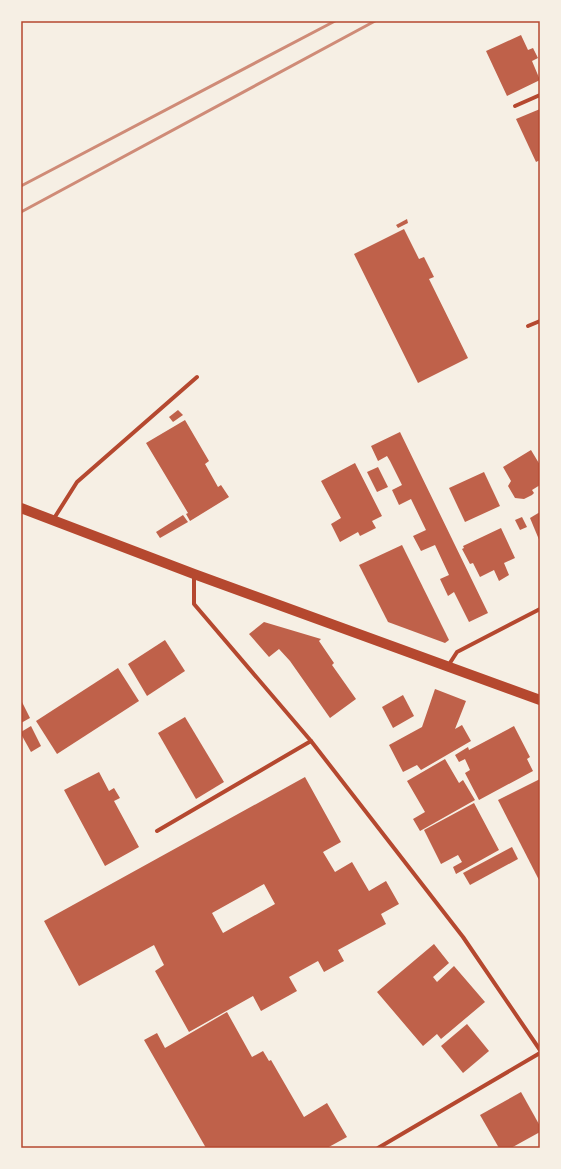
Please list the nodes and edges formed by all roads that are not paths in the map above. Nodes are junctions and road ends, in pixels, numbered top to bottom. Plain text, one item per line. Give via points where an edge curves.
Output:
1 (540, 95) edge
2 (515, 106) dead end
3 (540, 321) edge
4 (528, 326) dead end
5 (197, 377) dead end
6 (21, 508) edge
7 (53, 520) junction
8 (194, 574) junction
9 (540, 609) edge
10 (448, 667) junction
11 (540, 700) edge
12 (311, 741) junction
13 (157, 831) dead end
14 (540, 1050) edge
15 (540, 1053) edge
16 (378, 1148) edge

1 - 2 street
3 - 4 street
5 - 7 street via 77,482
6 - 7 main road
7 - 8 main road
8 - 10 main road
8 - 12 street via 194,604
9 - 10 street via 457,652
10 - 11 main road
12 - 13 street
12 - 14 street via 463,937
15 - 16 street

